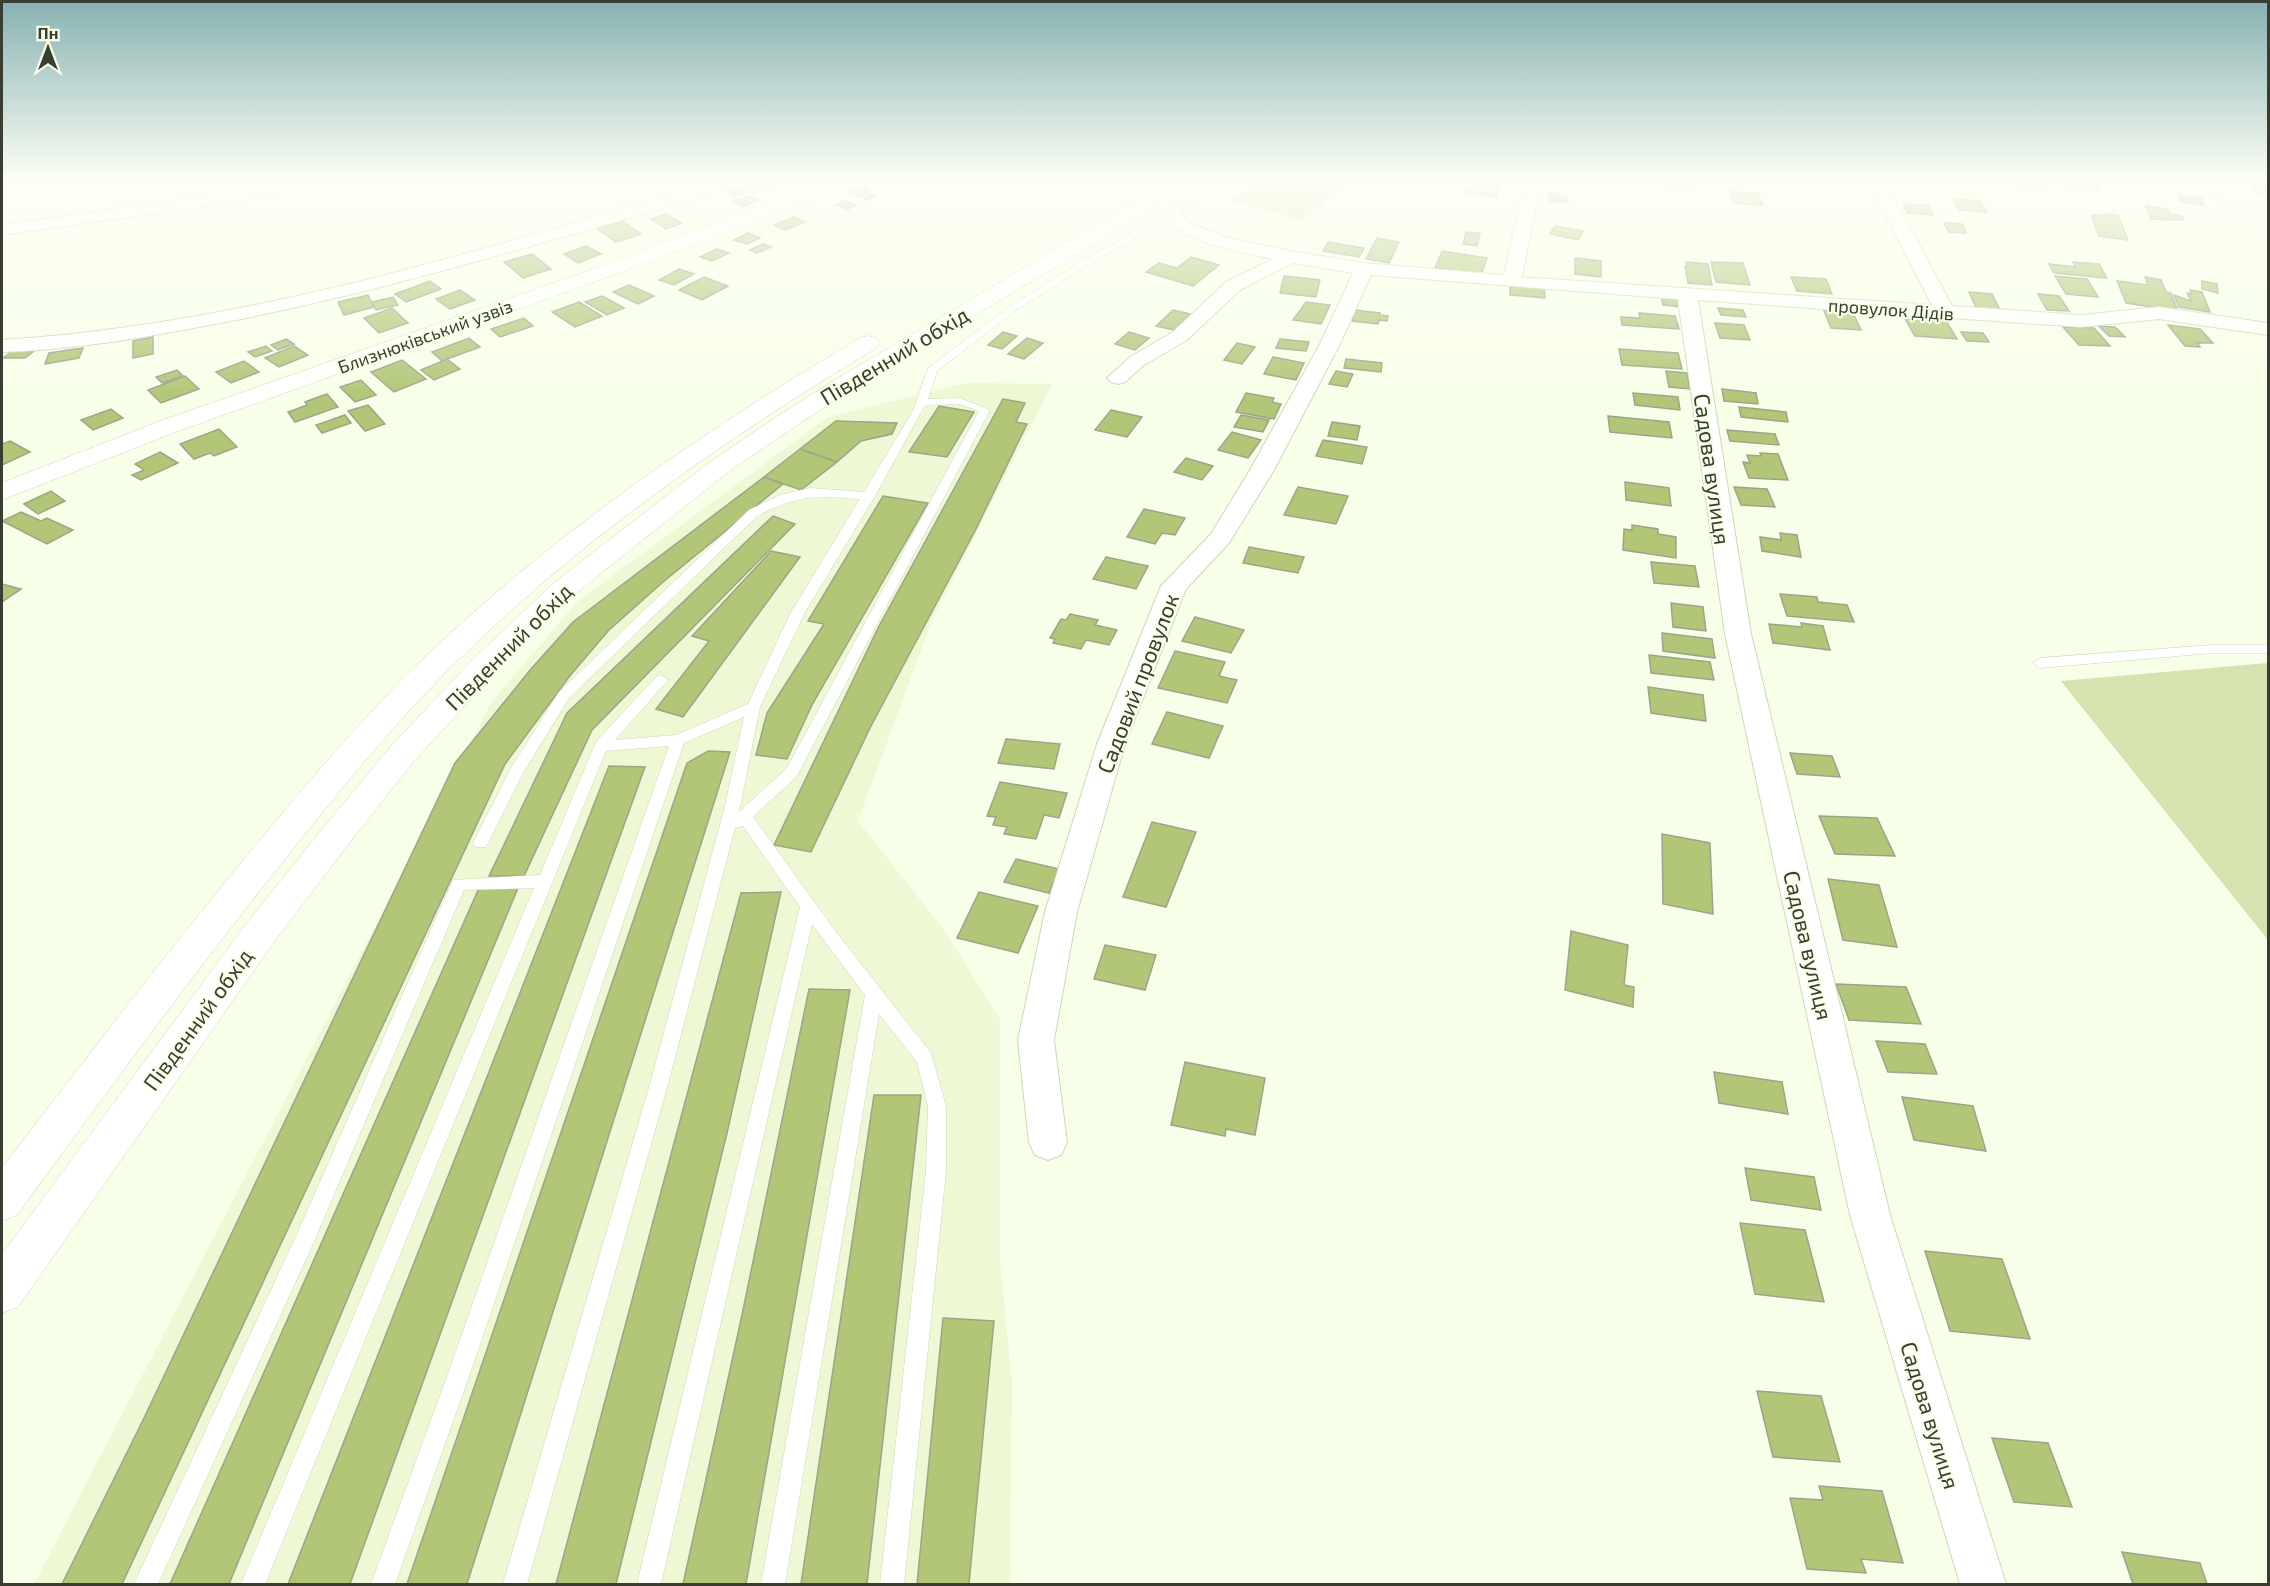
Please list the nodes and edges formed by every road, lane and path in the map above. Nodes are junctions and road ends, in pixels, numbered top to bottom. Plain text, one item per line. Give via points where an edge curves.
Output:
1 (487, 253) edge
2 (654, 253) edge
3 (1023, 253) edge
4 (1064, 253) edge
5 (1104, 253) edge
6 (1272, 253) edge
7 (1518, 253) edge
8 (1914, 253) edge
9 (1290, 257) junction
10 (1364, 269) junction
11 (1512, 280) junction
12 (1687, 293) junction
13 (1946, 313) junction
14 (2268, 329) edge
15 (2, 346) edge
16 (1118, 378) dead end
17 (923, 402) junction
18 (2, 492) edge
19 (869, 496) junction
20 (2268, 649) edge
21 (2040, 663) dead end
22 (661, 680) dead end
23 (753, 707) junction
24 (678, 740) junction
25 (601, 746) junction
26 (744, 817) junction
27 (725, 836) junction
28 (481, 843) dead end
29 (545, 880) junction
30 (808, 907) junction
31 (874, 994) junction
32 (1048, 1143) dead end
33 (2, 1201) edge
34 (2, 1291) edge
35 (146, 1584) edge
36 (253, 1584) edge
37 (383, 1584) edge
38 (515, 1584) edge
39 (649, 1584) edge
40 (773, 1584) edge
41 (892, 1584) edge
42 (1983, 1584) edge

1 - 15 street via 291,304 95,339
2 - 18 main road, Близнюківський узвіз via 164,428
3 - 33 main road, Південний обхід via 750,415 629,499 522,584 453,647 375,727 220,912
4 - 34 main road, Південний обхід via 846,383 723,464 557,596 486,664 410,745 256,938
5 - 17 lane via 1012,309 932,370
6 - 9 street, провулок Дідів
7 - 11 street
8 - 13 street
9 - 10 street, провулок Дідів
9 - 16 street via 1233,286 1180,336 1137,361
10 - 11 street, провулок Дідів
10 - 32 street, Садовий провулок via 1330,344 1256,480 1220,538 1174,586 1111,744 1061,912 1036,1040
11 - 12 street, провулок Дідів
12 - 13 street, провулок Дідів
12 - 42 street, Садова вулиця via 1738,634 1870,1215
13 - 14 street, провулок Дідів via 2081,321 2159,313
17 - 19 lane
17 - 26 lane via 960,401 985,410 792,772
19 - 23 lane via 797,614
19 - 28 lane via 810,492 784,498 753,513 564,694 516,772
20 - 21 lane via 2212,649
22 - 25 lane
23 - 24 lane
23 - 27 lane
24 - 25 lane
24 - 37 lane
25 - 29 lane
26 - 27 lane
26 - 30 lane
27 - 38 lane via 659,1084
29 - 35 lane via 459,885 305,1239
29 - 36 lane
30 - 31 lane
30 - 39 lane
31 - 40 lane
31 - 41 lane via 925,1059 937,1106 936,1171

